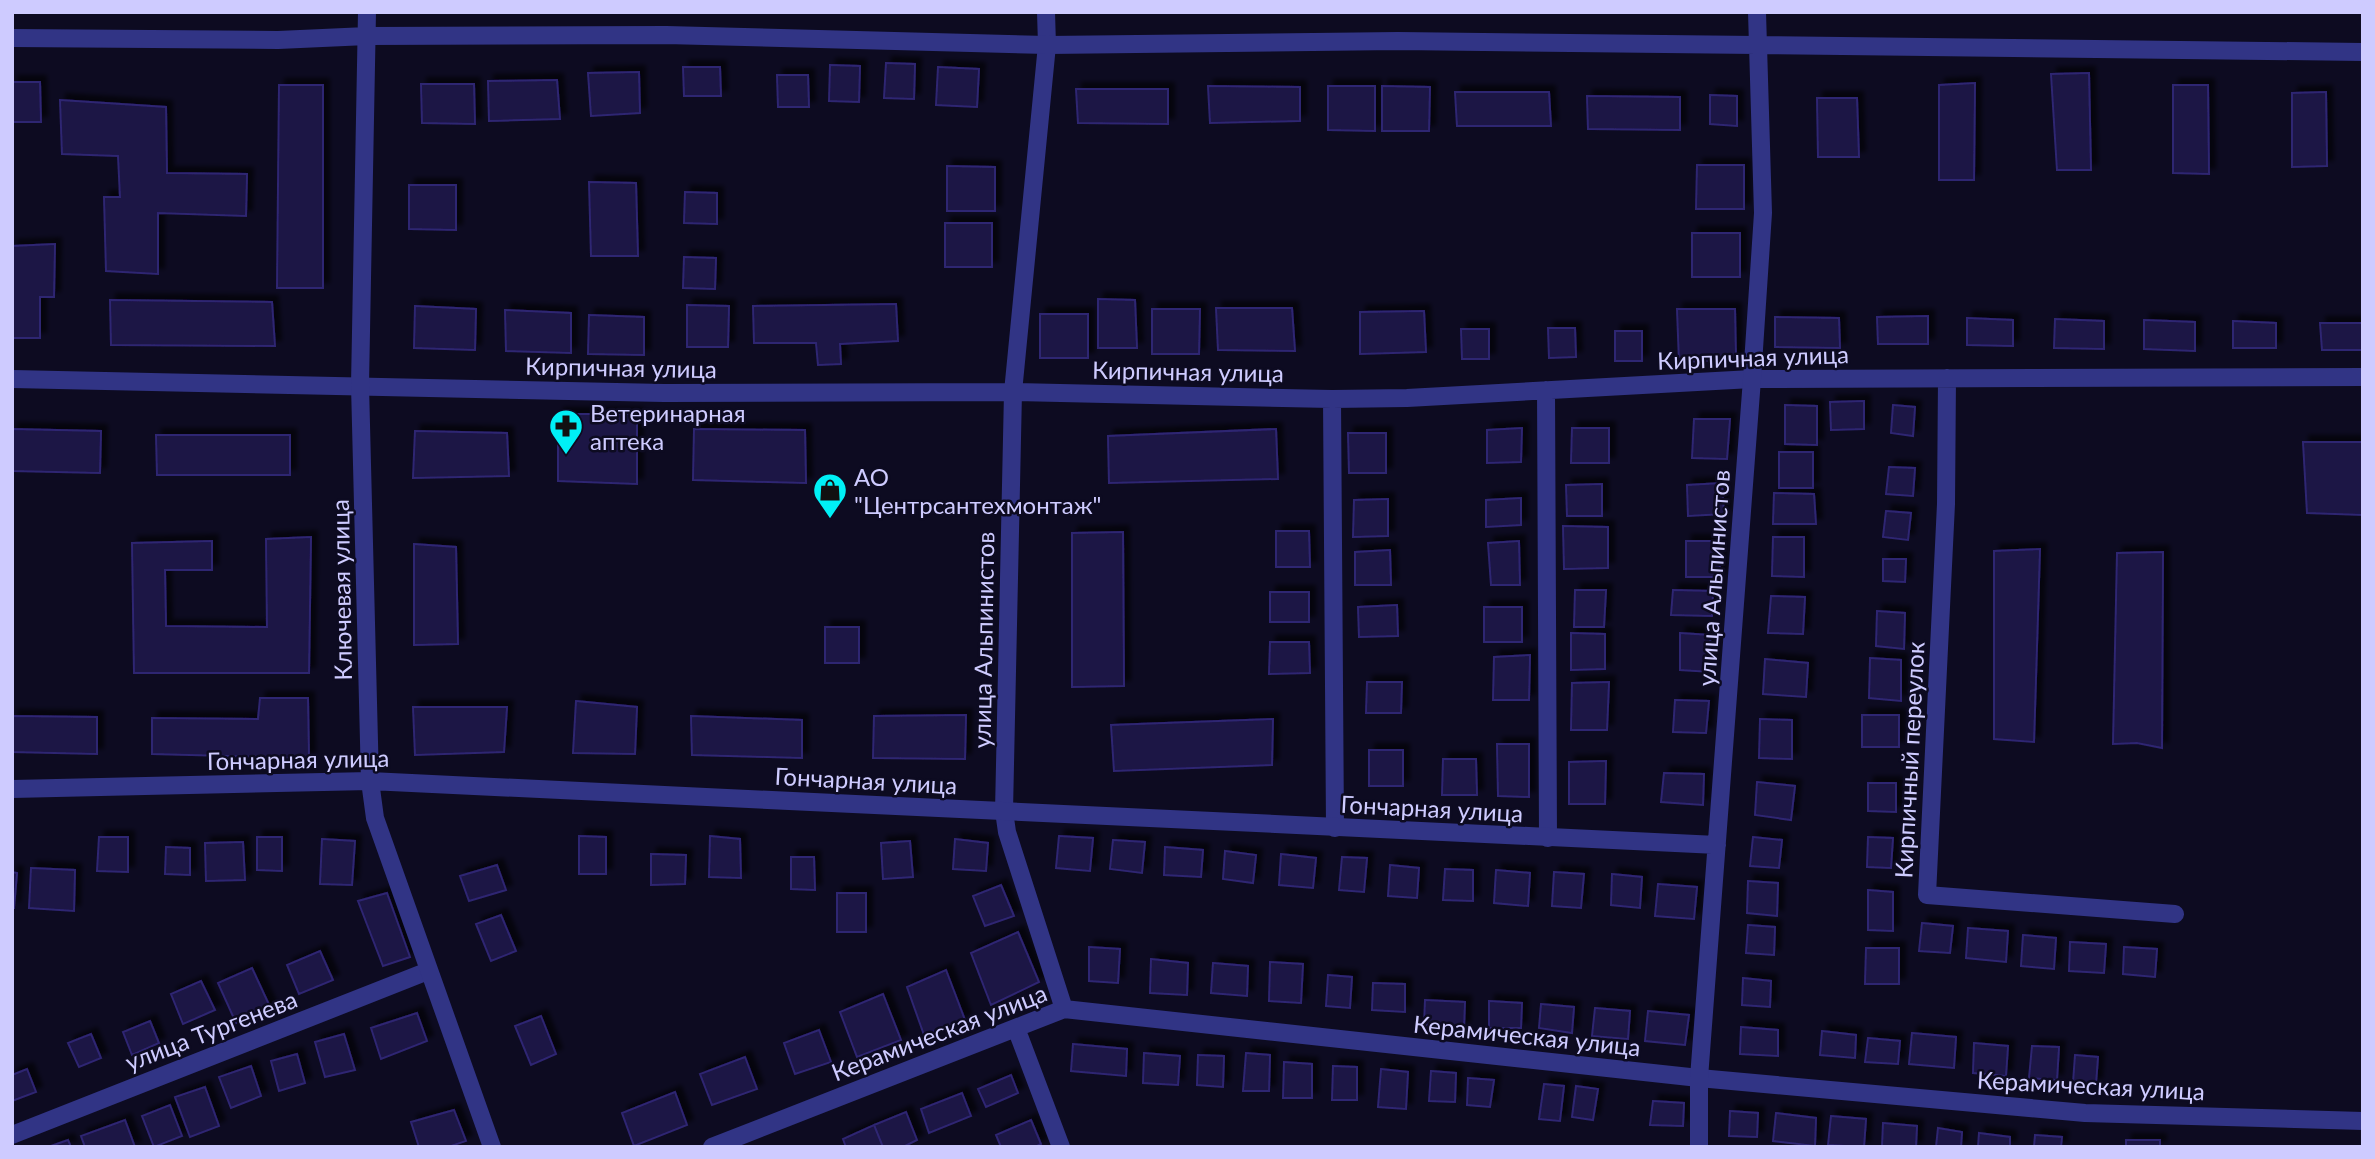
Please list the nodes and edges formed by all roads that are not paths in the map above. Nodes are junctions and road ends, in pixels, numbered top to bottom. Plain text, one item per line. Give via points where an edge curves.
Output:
1 (368, 12) edge
2 (1046, 12) edge
3 (1757, 12) edge
4 (368, 36) junction
5 (12, 38) edge
6 (1047, 46) junction
7 (1757, 47) junction
8 (2363, 52) edge
9 (2363, 377) edge
10 (1947, 378) junction
11 (12, 379) edge
12 (1752, 379) junction
13 (360, 385) junction
14 (1546, 390) junction
15 (1013, 392) junction
16 (1332, 399) junction
17 (370, 781) junction
18 (12, 789) edge
19 (1004, 811) junction
20 (1335, 828) junction
21 (1548, 838) junction
22 (1717, 845) junction
23 (2175, 914) dead end
24 (428, 971) junction
25 (1064, 1009) junction
26 (1016, 1028) junction
27 (1699, 1078) junction
28 (2363, 1121) edge
29 (12, 1135) edge
30 (492, 1147) edge
31 (712, 1147) edge
32 (1060, 1147) edge
33 (1699, 1147) edge

1 - 4 street, Ключевая улица
2 - 6 street, улица Альпинистов
3 - 7 street, улица Альпинистов
4 - 5 street
4 - 6 street via 716,36
4 - 13 street, Ключевая улица
6 - 7 street via 1398,41
6 - 15 street, улица Альпинистов
7 - 8 street
7 - 12 street, улица Альпинистов via 1763,213
9 - 10 street, Кирпичная улица
10 - 12 street, Кирпичная улица
10 - 23 street, Кирпичный переулок via 1946,504 1927,895
11 - 13 street, Кирпичная улица
12 - 14 street, Кирпичная улица
12 - 22 street, улица Альпинистов
13 - 15 street, Кирпичная улица via 664,393
13 - 17 street, Ключевая улица
14 - 16 street, Кирпичная улица
14 - 21 street
15 - 16 street, Кирпичная улица
15 - 19 street, улица Альпинистов
16 - 20 street
17 - 18 street, Гончарная улица
17 - 19 street, Гончарная улица
17 - 24 street, Ключевая улица via 374,818
19 - 20 street, Гончарная улица
19 - 25 street, улица Альпинистов
20 - 21 street, Гончарная улица
21 - 22 street, Гончарная улица
22 - 27 street, улица Альпинистов
24 - 29 street, улица Тургенева
24 - 30 street, Ключевая улица
25 - 26 street, Керамическая улица
25 - 27 street, Керамическая улица
26 - 31 street, Керамическая улица
26 - 32 street
27 - 28 street, Керамическая улица via 2085,1113
27 - 33 street, улица Альпинистов

